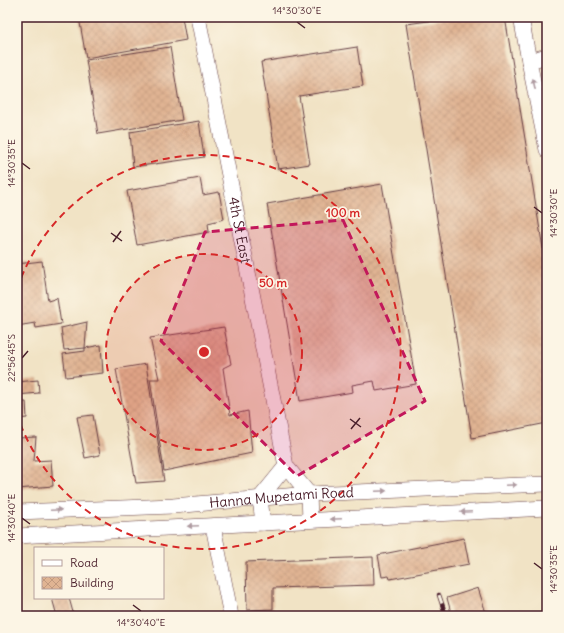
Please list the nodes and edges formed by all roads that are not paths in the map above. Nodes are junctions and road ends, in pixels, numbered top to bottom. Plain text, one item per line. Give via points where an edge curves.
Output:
1 (198, 17) edge
2 (521, 17) edge
3 (547, 56) edge
4 (529, 61) junction
5 (547, 150) edge
6 (286, 466) junction
7 (544, 483) edge
8 (309, 494) junction
9 (260, 498) junction
10 (173, 506) junction
11 (547, 508) edge
12 (17, 512) edge
13 (310, 520) junction
14 (262, 523) junction
15 (214, 526) junction
16 (174, 527) junction
17 (17, 536) edge
18 (231, 616) edge

1 - 6 street, 4th St East
2 - 4 street
3 - 4 street
5 -> 4 street
6 - 8 street, 4th St East
6 - 9 street
8 -> 7 street, Hanna Mupetami Road
8 - 9 street, Hanna Mupetami Road
8 - 13 street
9 - 10 street, Hanna Mupetami Road
9 - 14 street
12 -> 10 street, Hanna Mupetami Road
10 - 16 street
11 -> 13 street, Hanna Mupetami Road
13 - 14 street, Hanna Mupetami Road
14 - 15 street, Hanna Mupetami Road
15 -> 16 street, Hanna Mupetami Road
15 - 18 street
16 - 17 street, Hanna Mupetami Road

